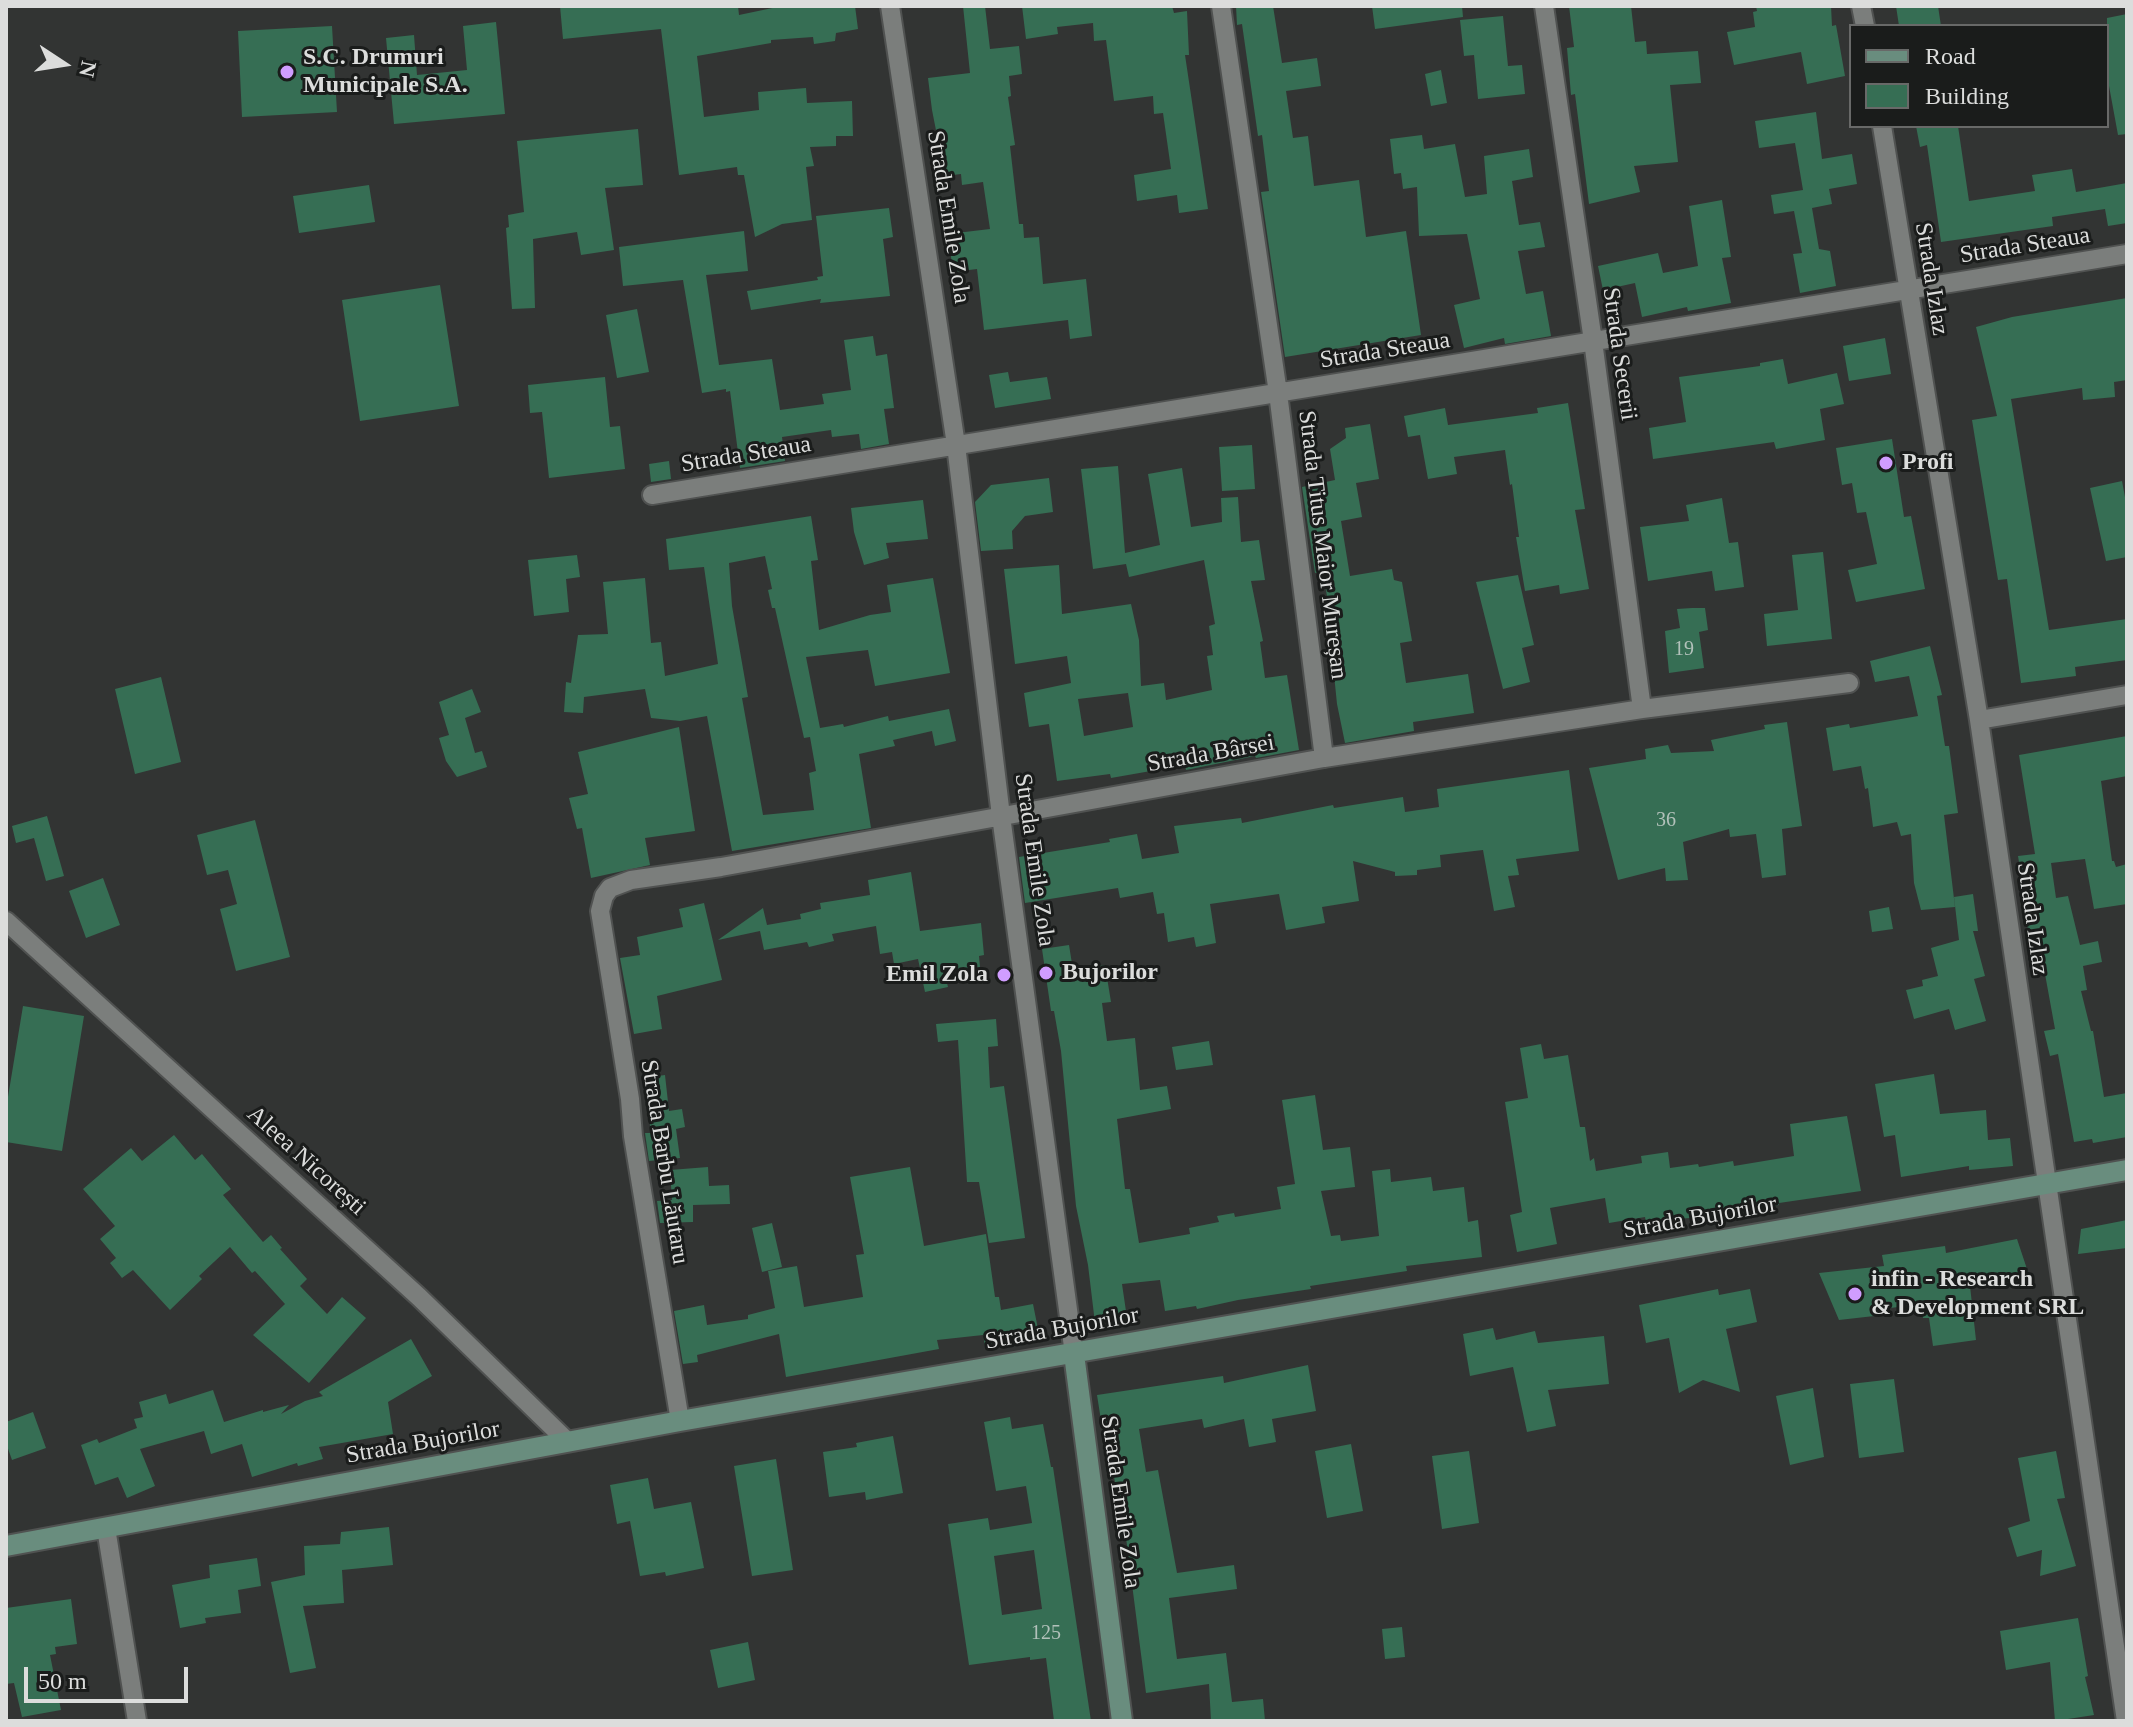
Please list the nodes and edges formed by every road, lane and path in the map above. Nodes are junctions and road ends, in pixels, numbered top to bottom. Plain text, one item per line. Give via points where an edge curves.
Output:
1 (890, 6) edge
2 (1221, 6) edge
3 (1544, 6) edge
4 (1882, 128) edge
5 (2127, 254) edge
6 (1909, 290) junction
7 (1593, 341) junction
8 (1278, 393) junction
9 (956, 445) junction
10 (652, 495) dead end
11 (1849, 683) dead end
12 (2127, 695) edge
13 (1642, 709) junction
14 (1979, 720) junction
15 (1324, 758) junction
16 (1001, 816) junction
17 (600, 911) joint
18 (6, 921) edge
19 (2127, 1170) edge
20 (2046, 1183) junction
21 (1074, 1354) junction
22 (680, 1421) junction
23 (568, 1442) junction
24 (106, 1528) junction
25 (6, 1546) edge
26 (137, 1721) edge
27 (1122, 1721) edge
28 (2126, 1721) edge

1 - 9 street, Strada Emile Zola
2 - 8 street, Strada Titus Maior Mureșan
3 - 7 street, Strada Secerii
4 - 6 street, Strada Izlaz
5 - 6 street, Strada Steaua
6 - 7 street, Strada Steaua
6 - 14 street, Strada Izlaz
7 - 8 street, Strada Steaua
7 - 13 street, Strada Secerii
8 - 9 street, Strada Steaua
8 - 15 street, Strada Titus Maior Mureșan
9 - 10 street, Strada Steaua
9 - 16 street, Strada Emile Zola
11 - 13 street, Strada Bârsei
12 - 14 street
13 - 15 street, Strada Bârsei
14 - 20 street, Strada Izlaz
15 - 16 street, Strada Bârsei
16 - 17 street, Strada Bârsei via 631,880 610,888
16 - 21 street, Strada Emile Zola
17 - 22 street, Strada Barbu Lăutaru
18 - 23 street, Aleea Nicorești via 419,1297
19 - 20 main road, Strada Bujorilor
20 - 21 main road, Strada Bujorilor
20 - 28 street, Strada Izlaz
21 - 22 main road, Strada Bujorilor
21 - 27 main road, Strada Emile Zola
22 - 23 main road, Strada Bujorilor
23 - 24 main road, Strada Bujorilor
24 - 25 main road, Strada Bujorilor
24 - 26 street

